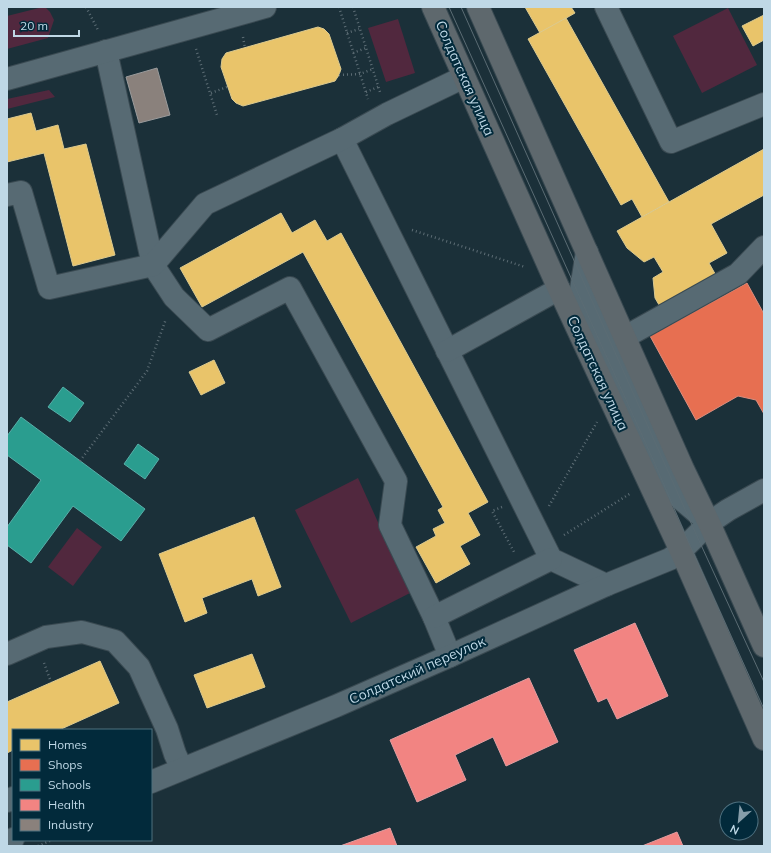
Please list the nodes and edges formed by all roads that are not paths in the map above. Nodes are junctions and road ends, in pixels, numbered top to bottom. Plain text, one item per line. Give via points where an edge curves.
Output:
1 (265, 7) edge
2 (433, 7) edge
3 (478, 7) edge
4 (606, 7) edge
5 (106, 51) junction
6 (464, 77) junction
7 (7, 78) edge
8 (764, 104) edge
9 (342, 139) junction
10 (7, 195) edge
11 (764, 247) edge
12 (587, 252) junction
13 (154, 265) junction
14 (559, 289) junction
15 (625, 337) junction
16 (447, 351) junction
17 (764, 490) edge
18 (709, 523) junction
19 (544, 545) junction
20 (680, 551) junction
21 (606, 584) junction
22 (434, 616) junction
23 (764, 646) edge
24 (7, 654) edge
25 (450, 656) junction
26 (159, 732) edge
27 (764, 739) edge
28 (182, 770) junction
29 (152, 782) edge

1 - 5 street
2 - 6 main road, Солдатская улица
3 - 12 main road
4 - 8 street via 672,142
5 - 7 street
5 - 13 street
6 - 9 street
6 - 14 main road, Солдатская улица
9 - 13 street via 205,204
9 - 16 street
10 - 13 street via 21,192 49,288
11 - 15 street via 738,274
12 - 15 main road
12 - 18 street via 581,289 675,494
13 - 22 street via 174,297 208,330 290,288 396,481 390,525
14 - 16 street
14 - 20 main road, Солдатская улица
15 - 18 main road
16 - 19 street
17 - 18 street, Солдатский переулок
18 - 20 street, Солдатский переулок
18 - 23 main road
19 - 21 street
19 - 22 street via 525,572
20 - 21 street, Солдатский переулок via 670,559
20 - 27 main road, Солдатская улица
21 - 25 street, Солдатский переулок
22 - 25 street
24 - 26 street via 46,637 82,632 115,641 139,667
25 - 28 street, Солдатский переулок
26 - 28 street via 175,754
28 - 29 street, Солдатский переулок

